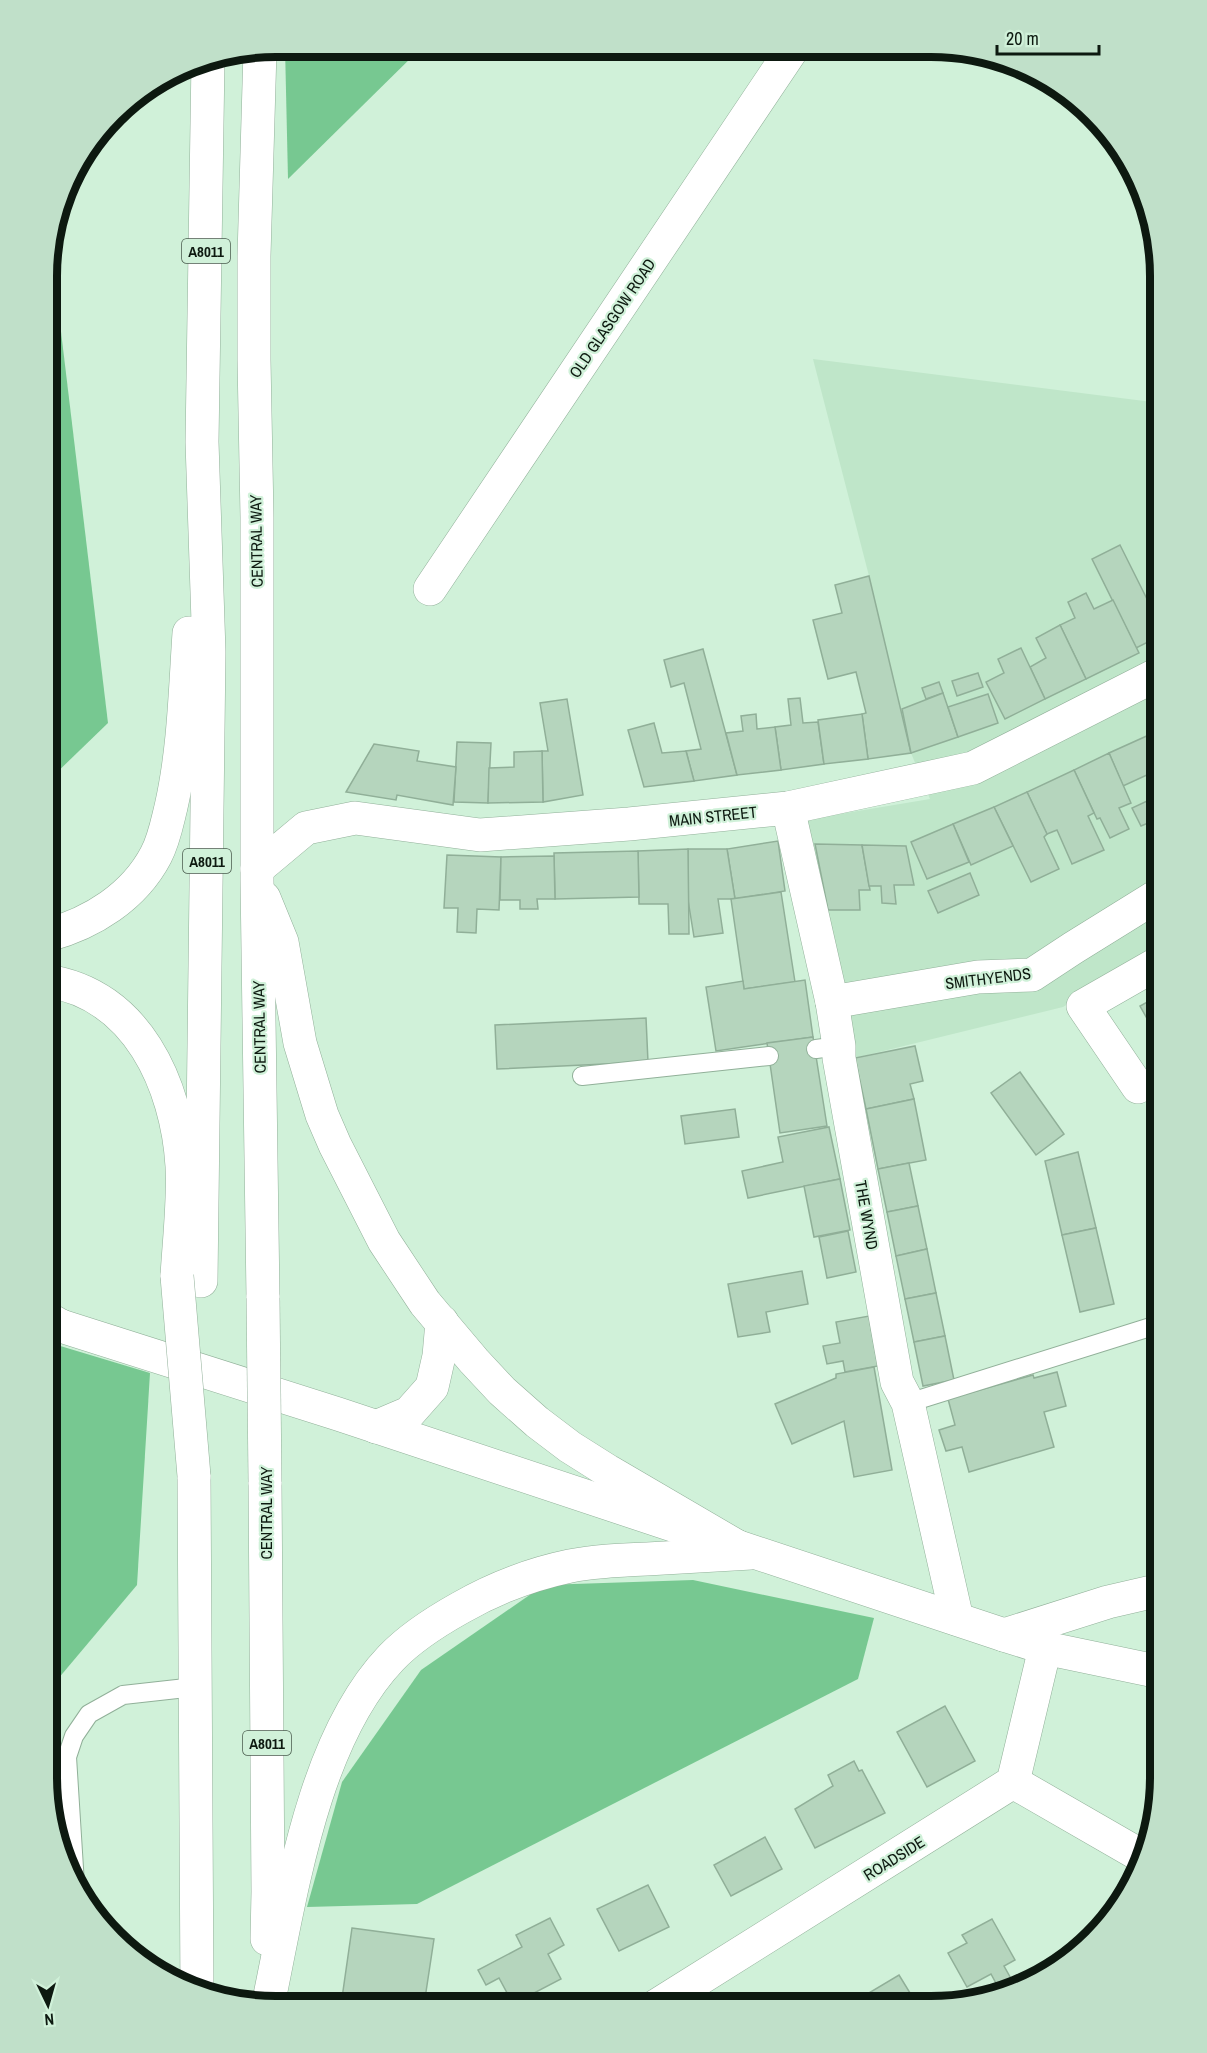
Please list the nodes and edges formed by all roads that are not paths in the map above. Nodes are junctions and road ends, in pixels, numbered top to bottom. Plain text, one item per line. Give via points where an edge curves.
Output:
1 (260, 57) edge
2 (787, 57) edge
3 (208, 68) edge
4 (202, 442) junction
5 (430, 588) dead end
6 (1150, 678) edge
7 (788, 808) junction
8 (257, 874) junction
9 (1150, 900) edge
10 (57, 932) edge
11 (1150, 968) edge
12 (57, 983) edge
13 (832, 1002) junction
14 (769, 1056) dead end
15 (582, 1076) dead end
16 (1138, 1087) dead end
17 (189, 1279) junction
18 (442, 1322) junction
19 (57, 1324) edge
20 (1150, 1327) edge
21 (908, 1403) junction
22 (376, 1427) junction
23 (747, 1550) junction
24 (1150, 1592) edge
25 (957, 1619) junction
26 (1004, 1635) junction
27 (1045, 1648) junction
28 (1150, 1670) edge
29 (195, 1688) junction
30 (1013, 1782) junction
31 (1136, 1853) edge
32 (73, 1860) edge
33 (197, 1981) edge
34 (266, 1996) edge
35 (268, 1996) edge
36 (672, 1996) edge

1 - 8 main road, CENTRAL WAY / A8011 via 254,256
2 - 5 main road, OLD GLASGOW ROAD
3 - 4 main road, A8011
4 - 10 main road via 180,762 163,836 151,862 125,895 98,915
4 - 17 main road, A8011 via 209,652
6 - 7 main road, MAIN STREET via 973,768
7 - 8 main road, MAIN STREET via 480,835 355,818 306,828
7 - 13 main road, THE WYND
8 - 18 main road via 282,942 300,1043 327,1125 384,1241
8 - 34 main road, CENTRAL WAY / A8011, bridge via 265,1482
9 - 13 main road, SMITHYENDS via 1032,975 978,977
11 - 16 main road via 1083,1006
12 - 17 main road via 88,994 116,1011 136,1031 156,1064 170,1098 180,1144
13 - 21 main road, THE WYND via 827,1048 839,1058 897,1382
14 - 15 lane
17 - 29 main road, A8011, bridge
18 - 22 main road via 440,1356 432,1387 409,1413
18 - 23 main road via 502,1391 570,1447
19 - 22 main road
20 - 21 lane
21 - 25 main road, THE WYND
22 - 23 main road
23 - 25 main road
23 - 35 main road via 569,1566 490,1592 408,1642 357,1703 332,1753 306,1836
24 - 26 main road
25 - 26 main road
26 - 27 main road
27 - 28 main road
27 - 30 main road
29 - 32 lane via 123,1695 89,1714 74,1736 67,1757
29 - 33 main road, A8011
30 - 31 main road
30 - 36 main road, ROADSIDE

